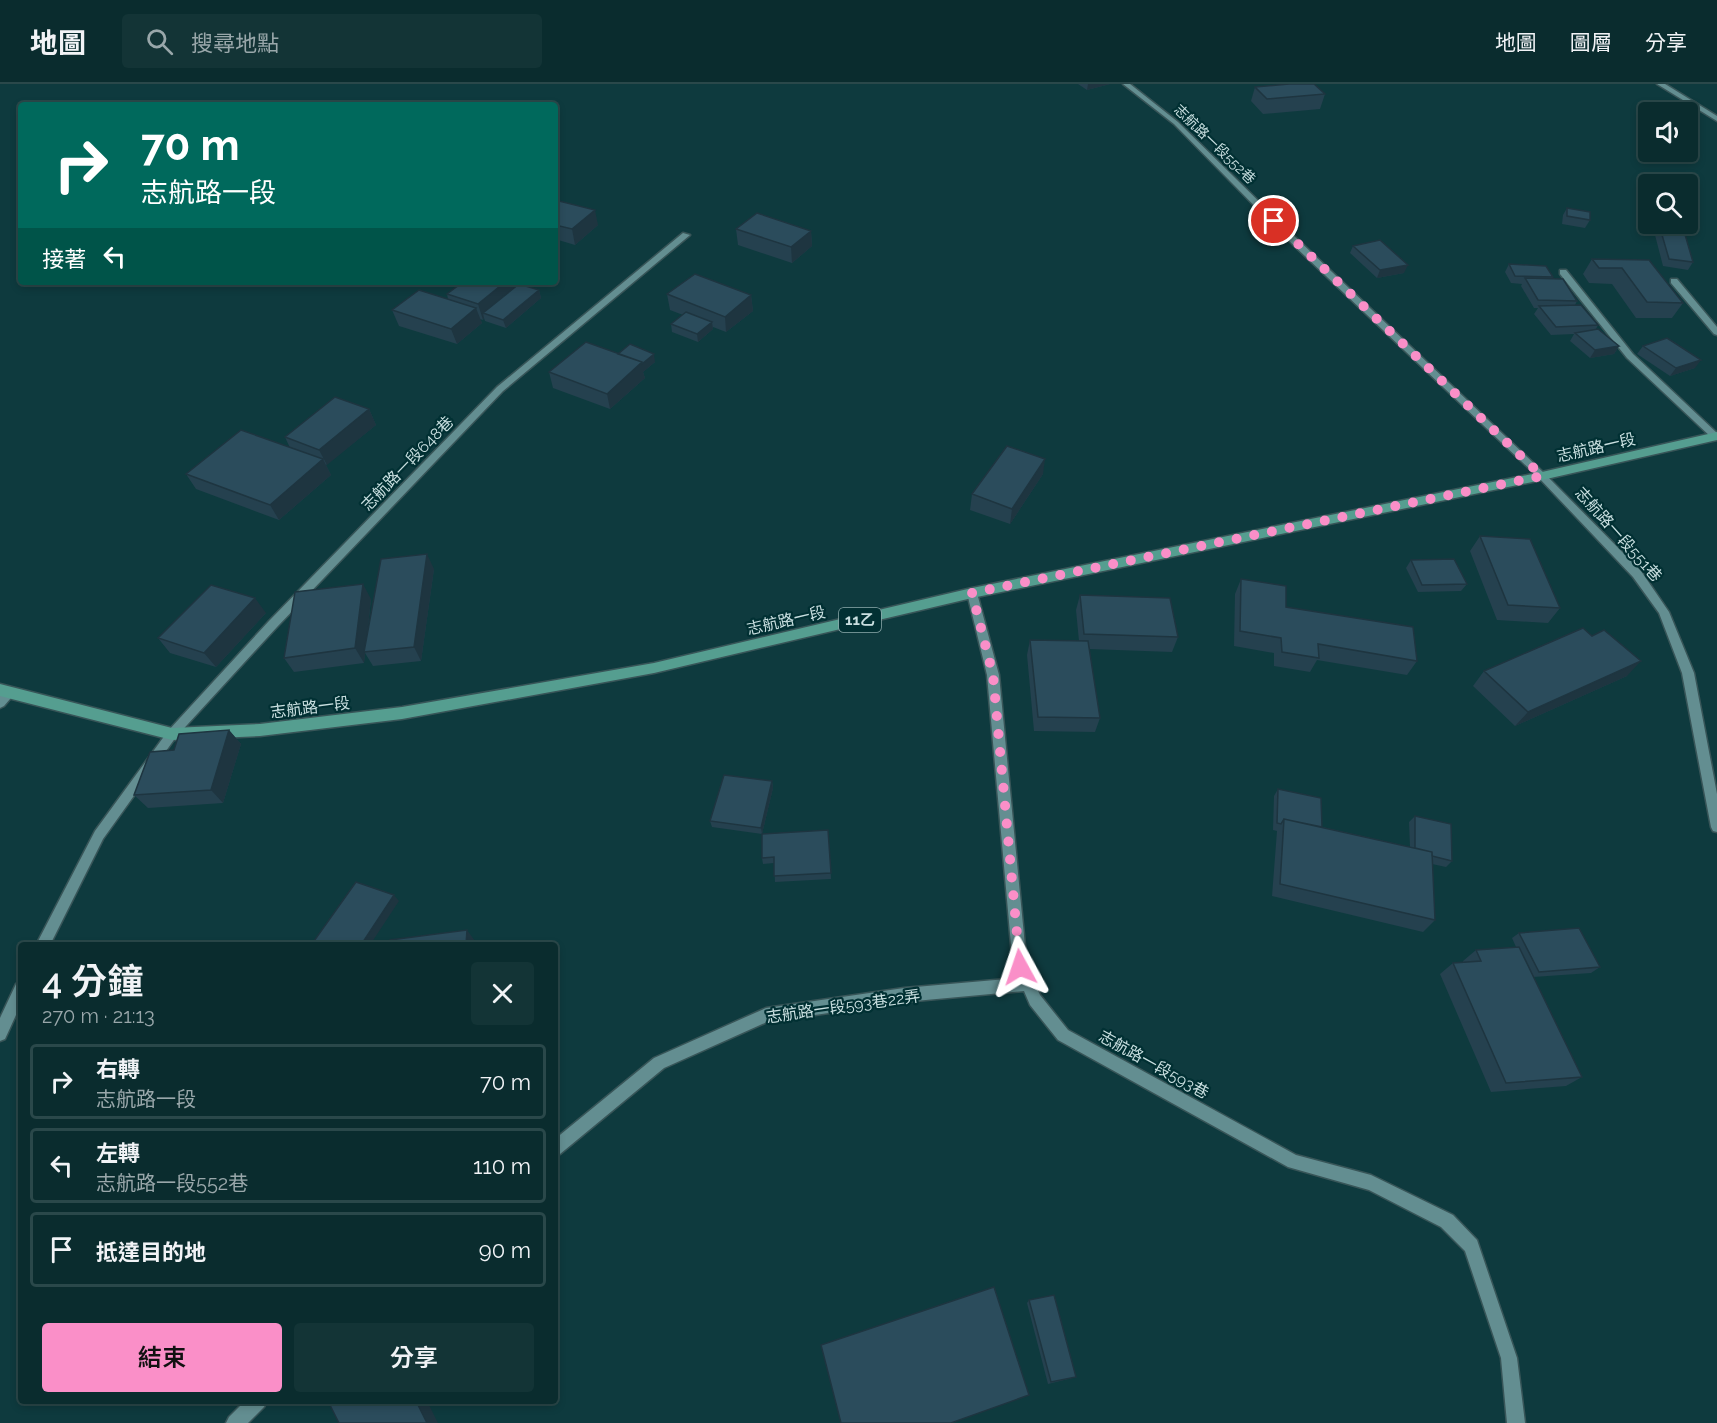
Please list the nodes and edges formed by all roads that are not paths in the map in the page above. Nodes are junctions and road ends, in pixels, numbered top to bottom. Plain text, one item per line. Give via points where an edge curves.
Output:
1 (1126, 84) edge
2 (1660, 84) edge
3 (1717, 119) edge
4 (686, 235) dead end
5 (1563, 272) dead end
6 (1674, 281) dead end
7 (1717, 332) edge
8 (1716, 436) edge
9 (1542, 476) junction
10 (972, 593) junction
11 (5, 691) edge
12 (0, 703) edge
13 (172, 735) junction
14 (1717, 827) edge
15 (45, 942) edge
16 (1028, 984) junction
17 (18, 995) edge
18 (0, 1034) edge
19 (558, 1147) edge
20 (255, 1404) edge
21 (235, 1423) edge
22 (1516, 1423) edge

1 - 9 street, 志航路一段552巷 via 1176,123
2 - 3 street
4 - 13 street, 志航路一段648巷 via 500,389 273,624
5 - 8 street via 1630,356
6 - 7 street
8 - 9 main road, 志航路一段 / 11乙
9 - 10 main road, 志航路一段 / 11乙
9 - 14 street, 志航路一段551巷 via 1637,574 1664,612 1688,673
10 - 13 main road, 志航路一段 / 11乙 via 654,668 402,713 260,730
10 - 16 street, 志航路一段593巷 via 993,675 1020,967
11 - 12 street
11 - 13 main road, 志航路一段 / 11乙
13 - 15 street, 志航路一段648巷 via 99,835
16 - 19 street, 志航路一段593巷22弄 via 766,1015 659,1063
16 - 22 street, 志航路一段593巷 via 1035,1000 1063,1035 1293,1162 1371,1183 1447,1221 1471,1246 1506,1347
17 - 18 street
20 - 21 street

